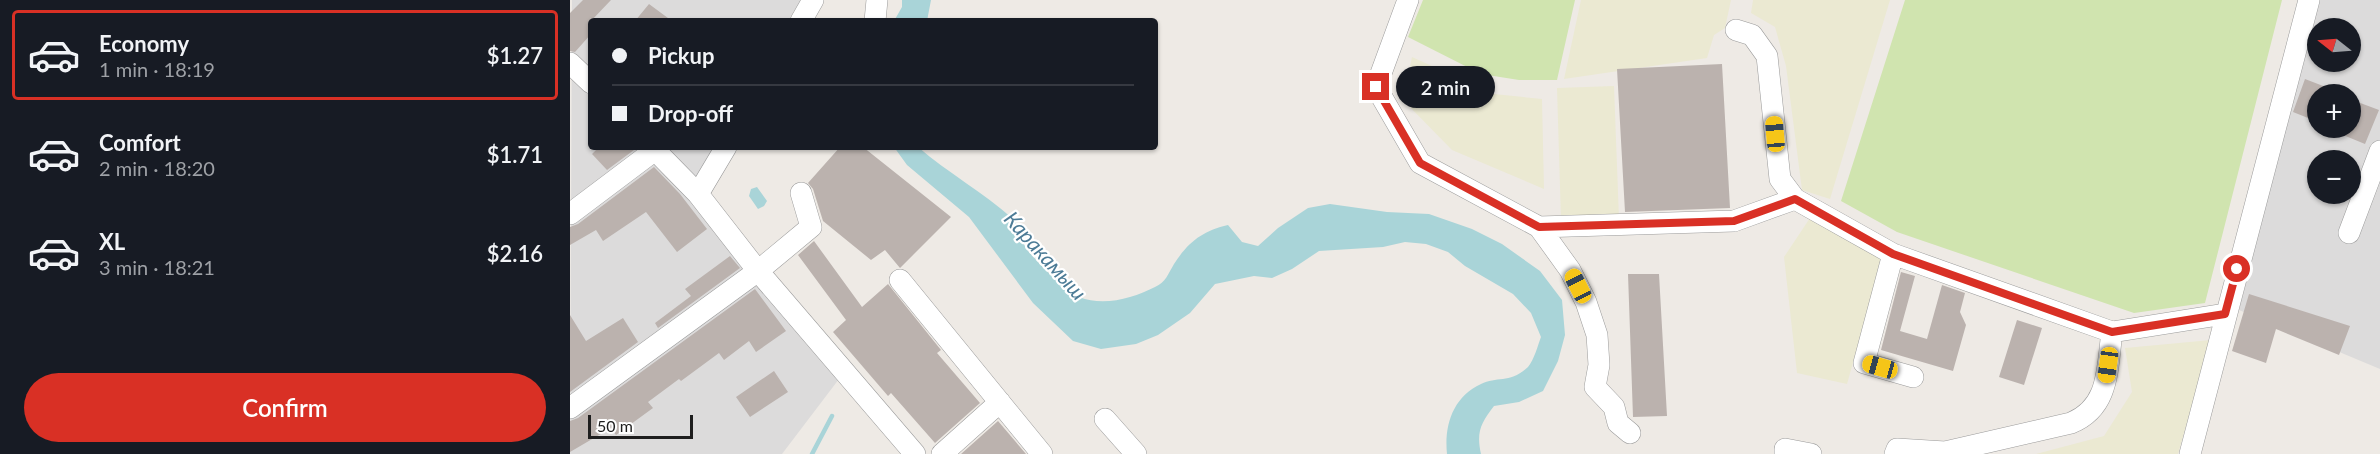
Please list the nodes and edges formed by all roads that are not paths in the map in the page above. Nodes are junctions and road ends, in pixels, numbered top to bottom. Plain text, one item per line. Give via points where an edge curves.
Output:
1 (813, 0) edge
2 (877, 0) edge
3 (1408, 0) edge
4 (2309, 0) edge
5 (803, 18) edge
6 (875, 18) edge
7 (1736, 30) dead end
8 (570, 63) edge
9 (588, 79) edge
10 (651, 150) edge
11 (656, 150) edge
12 (724, 150) edge
13 (2380, 151) edge
14 (801, 193) dead end
15 (698, 194) junction
16 (1795, 199) junction
17 (570, 214) edge
18 (1539, 227) junction
19 (2349, 233) dead end
20 (1893, 254) junction
21 (758, 271) junction
22 (900, 280) dead end
23 (2225, 314) junction
24 (2112, 332) junction
25 (1913, 377) dead end
26 (1000, 402) junction
27 (570, 408) edge
28 (1105, 419) dead end
29 (1630, 433) dead end
30 (915, 454) edge
31 (942, 454) edge
32 (1042, 454) edge
33 (1136, 454) edge
34 (1785, 454) edge
35 (1811, 454) edge
36 (1895, 454) edge
37 (2190, 454) edge

1 - 5 street
2 - 6 street
3 - 18 street via 1376,87 1420,163
4 - 23 street
7 - 16 street via 1752,34 1767,56 1780,179
8 - 9 street
10 - 17 street
11 - 15 street
12 - 15 street
13 - 19 street
14 - 21 street via 811,227
15 - 21 street
16 - 18 street via 1734,221
16 - 20 street
18 - 29 street via 1570,270 1586,302 1597,336 1599,365 1595,387 1614,407 1618,423
20 - 24 street
20 - 25 street via 1864,363
21 - 27 street
21 - 30 street
22 - 26 street
23 - 24 street
23 - 37 street
24 - 36 street via 2099,402 2084,417 1945,452 1897,449
26 - 31 street
26 - 32 street
28 - 33 street
34 - 35 street via 1785,449

